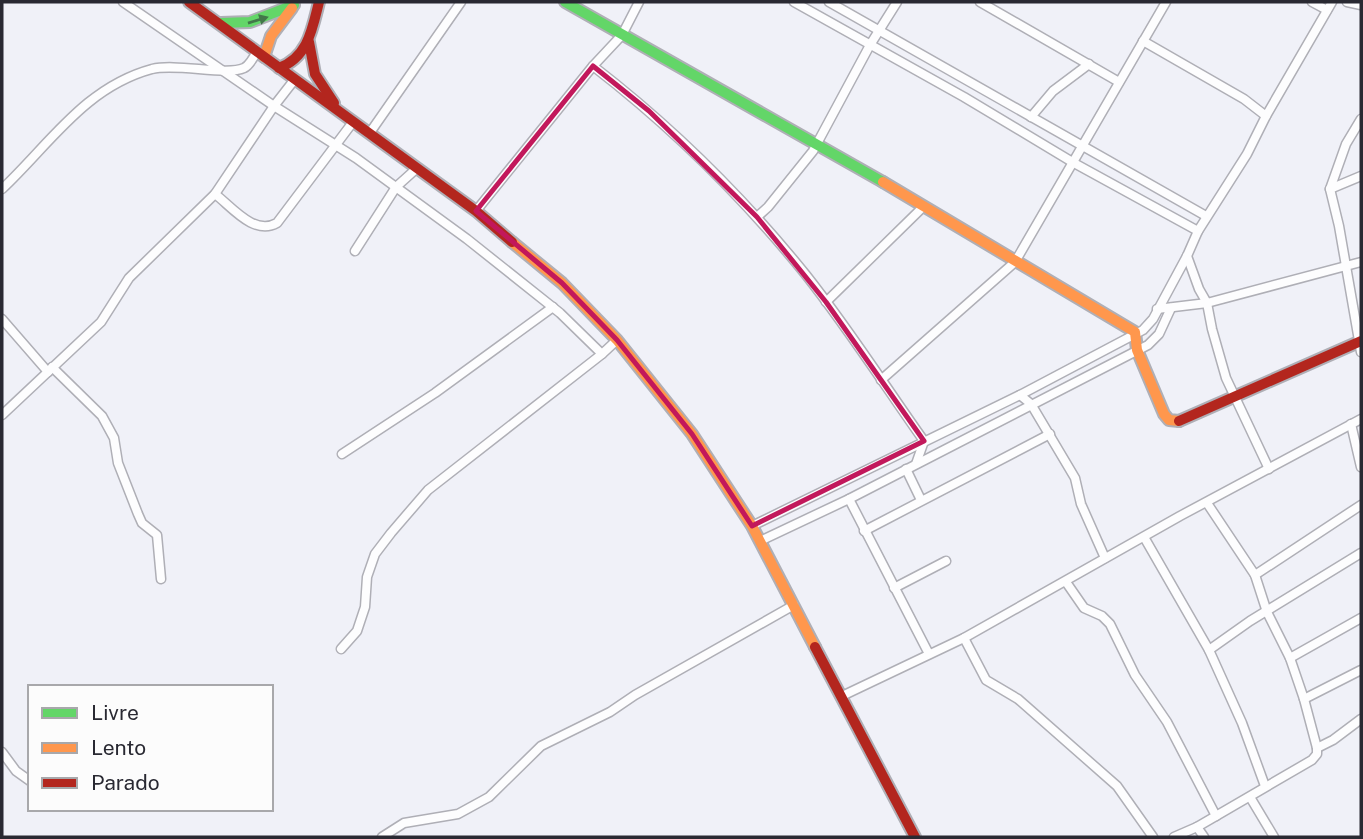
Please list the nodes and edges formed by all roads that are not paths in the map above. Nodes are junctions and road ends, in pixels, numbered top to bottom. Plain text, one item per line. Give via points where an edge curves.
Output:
1 (123, 2) edge
2 (189, 2) edge
3 (319, 2) edge
4 (461, 2) edge
5 (565, 2) edge
6 (639, 2) edge
7 (794, 2) edge
8 (829, 2) edge
9 (897, 2) edge
10 (979, 2) edge
11 (1166, 2) edge
12 (1312, 2) edge
13 (1347, 2) edge
14 (295, 3) edge
15 (1361, 5) edge
16 (1330, 6) edge
17 (219, 23) junction
18 (878, 30) junction
19 (622, 35) junction
20 (1143, 41) junction
21 (309, 42) junction
22 (870, 45) junction
23 (261, 54) junction
24 (1089, 64) junction
25 (593, 66) junction
26 (279, 68) junction
27 (221, 69) junction
28 (295, 79) junction
29 (970, 82) junction
30 (1119, 82) junction
31 (964, 97) junction
32 (274, 106) junction
33 (1266, 116) junction
34 (1031, 117) junction
35 (349, 119) junction
36 (1361, 119) edge
37 (369, 134) junction
38 (818, 143) junction
39 (1083, 146) junction
40 (336, 147) junction
41 (1074, 163) junction
42 (416, 169) junction
43 (1361, 176) edge
44 (396, 187) junction
45 (2, 189) edge
46 (1330, 189) junction
47 (215, 194) junction
48 (923, 207) junction
49 (475, 211) junction
50 (1206, 216) junction
51 (757, 217) junction
52 (1198, 231) junction
53 (355, 251) dead end
54 (1187, 256) junction
55 (1015, 261) junction
56 (1361, 262) edge
57 (1346, 266) junction
58 (826, 302) junction
59 (1207, 303) junction
60 (553, 307) junction
61 (1171, 308) junction
62 (1157, 309) junction
63 (2, 319) edge
64 (1135, 332) junction
65 (617, 340) junction
66 (1361, 342) edge
67 (1138, 350) junction
68 (1361, 352) edge
69 (602, 354) junction
70 (50, 370) junction
71 (881, 380) junction
72 (1020, 395) junction
73 (1233, 395) junction
74 (1031, 404) junction
75 (2, 415) edge
76 (1361, 419) edge
77 (1351, 424) junction
78 (1050, 434) junction
79 (923, 441) junction
80 (342, 454) dead end
81 (916, 464) junction
82 (1361, 467) edge
83 (906, 469) junction
84 (1269, 469) junction
85 (849, 499) junction
86 (921, 500) junction
87 (1207, 503) junction
88 (1361, 505) edge
89 (752, 526) junction
90 (864, 531) junction
91 (1144, 537) junction
92 (760, 541) junction
93 (1361, 553) edge
94 (1105, 558) junction
95 (946, 561) dead end
96 (1255, 575) junction
97 (161, 579) dead end
98 (1066, 582) junction
99 (894, 588) junction
100 (794, 605) junction
101 (1267, 612) junction
102 (1361, 618) edge
103 (964, 638) junction
104 (341, 649) dead end
105 (1209, 650) junction
106 (929, 654) junction
107 (1290, 658) junction
108 (1361, 670) edge
109 (842, 696) junction
110 (1304, 699) junction
111 (1361, 719) edge
112 (1317, 748) junction
113 (2, 752) edge
114 (28, 780) edge
115 (1265, 786) junction
116 (1250, 797) junction
117 (1216, 816) junction
118 (1196, 827) junction
119 (382, 837) edge
120 (915, 837) edge
121 (1153, 837) edge
122 (1174, 837) edge
123 (1204, 837) edge
124 (1274, 837) edge

1 - 27 street
2 - 17 main road
3 - 21 main road
4 - 37 street
5 - 19 main road
6 - 19 street
7 - 22 street
8 - 18 street
9 - 18 street
10 - 24 street
11 - 20 street
12 - 16 street
13 - 15 street
17 -> 14 main road via 247,24
14 - 23 main road
16 - 33 street
17 - 23 main road
18 - 22 street
18 - 29 street
19 - 25 street
19 - 38 main road
20 - 30 street
20 - 33 street via 1234,92
21 - 26 main road via 298,58
21 - 35 main road via 315,74
22 - 31 street
22 - 38 street
23 - 26 main road
23 - 27 street via 244,68
24 - 30 street
24 - 34 street via 1053,91
25 - 49 street
25 - 51 street via 649,111
26 - 28 main road
27 - 32 street
27 - 45 street via 175,66 125,79 96,95
28 - 32 street
28 - 35 main road
29 - 31 street
29 - 34 street
30 - 39 street
31 - 41 street
32 - 40 street
32 - 47 street
33 - 50 street
34 - 39 street
35 - 37 main road
35 - 40 street
36 - 46 street via 1346,144
37 - 42 main road
38 - 48 main road
38 - 51 street
39 - 41 street
39 - 50 street
40 - 44 street
40 - 47 street via 270,227 256,226
41 - 52 street
41 - 55 street
42 - 44 street
42 - 49 main road
43 - 46 street
44 - 53 street
44 - 60 street
46 - 57 street
47 - 70 street via 129,278 101,322
48 - 55 main road
48 - 58 street
49 - 65 main road via 562,283
50 - 52 street
51 - 58 street
52 - 54 street
54 - 59 street
54 - 62 street
55 - 64 main road
55 - 71 street
56 - 57 street
57 - 59 street
57 - 66 street
58 - 71 street
59 - 61 street
59 - 73 street
60 - 69 street
60 - 80 street
61 - 62 street
61 - 67 street via 1159,334
62 - 64 street via 1143,330
63 - 70 street
64 - 67 main road
64 - 72 street
65 - 69 street
65 - 89 main road via 716,467
66 - 68 street
66 - 73 main road
67 - 73 main road via 1169,421 1176,422
67 - 74 street
69 - 104 street via 428,490 375,554 357,631
70 - 75 street
70 - 97 street via 93,406 112,432 118,463 142,523 157,535
71 - 79 street
72 - 74 street
72 - 79 street
73 - 84 street
74 - 78 street
74 - 81 street
76 - 77 street
77 - 82 street
77 - 84 street
78 - 86 street
78 - 94 street via 1075,478 1081,504
79 - 81 street
79 - 89 street
81 - 83 street
83 - 85 street
83 - 86 street
84 - 87 street
85 - 90 street
85 - 92 street
86 - 90 street
87 - 91 street
87 - 96 street
88 - 96 street
89 - 92 main road
90 - 99 street
91 - 94 street
91 - 105 street
92 - 100 main road
93 - 101 street
94 - 98 street
95 - 99 street
96 - 101 street
98 - 103 street
98 - 117 street via 1084,608 1110,624
99 - 106 street
100 - 109 main road
100 - 119 street via 610,712 541,746 489,797 458,814 404,823
101 - 105 street
101 - 107 street
102 - 107 street
103 - 106 street
103 - 121 street via 986,680 1018,699 1117,786
105 - 115 street
106 - 109 street
107 - 110 street
108 - 110 street
109 - 120 main road
110 - 112 street
111 - 112 street
112 - 115 street via 1312,760
113 - 114 street
115 - 116 street
116 - 117 street
116 - 124 street
117 - 118 street
118 - 122 street
118 - 123 street

